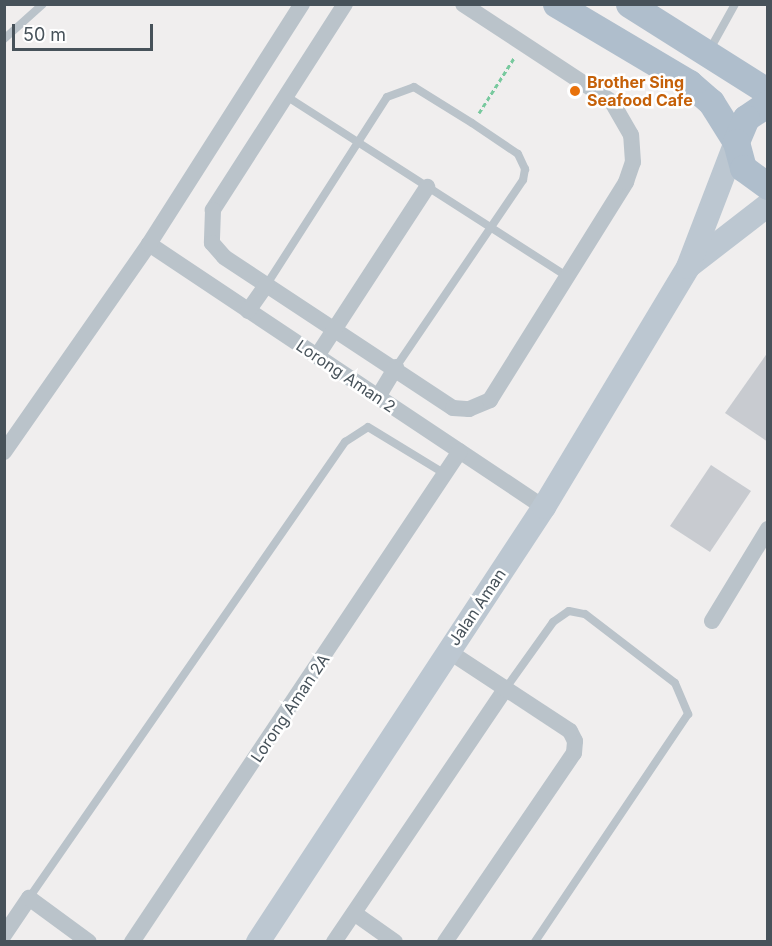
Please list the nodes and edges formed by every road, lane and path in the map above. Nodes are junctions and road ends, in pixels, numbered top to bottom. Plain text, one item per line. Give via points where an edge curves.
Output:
1 (43, 4) edge
2 (302, 4) edge
3 (345, 4) edge
4 (463, 4) edge
5 (556, 4) edge
6 (629, 4) edge
7 (735, 4) edge
8 (4, 39) edge
9 (523, 44) junction
10 (709, 52) junction
11 (768, 92) edge
12 (286, 96) junction
13 (768, 103) edge
14 (472, 123) junction
15 (736, 142) junction
16 (359, 143) junction
17 (768, 186) edge
18 (427, 187) junction
19 (768, 205) edge
20 (491, 228) junction
21 (148, 244) junction
22 (688, 267) junction
23 (566, 276) junction
24 (267, 284) junction
25 (248, 311) junction
26 (335, 326) junction
27 (317, 356) junction
28 (396, 367) junction
29 (378, 397) junction
30 (460, 451) junction
31 (4, 452) edge
32 (447, 475) junction
33 (544, 507) junction
34 (768, 530) edge
35 (712, 621) dead end
36 (448, 651) junction
37 (506, 688) junction
38 (29, 898) junction
39 (354, 913) junction
40 (4, 934) edge
41 (89, 942) edge
42 (132, 942) edge
43 (258, 942) edge
44 (334, 942) edge
45 (395, 942) edge
46 (445, 942) edge
47 (535, 942) edge

1 - 8 lane
2 - 21 street
3 - 12 street
4 - 9 street
5 - 15 main road via 689,83 711,102
6 - 10 main road
7 - 10 lane
9 - 14 path
9 - 23 street via 612,102 631,135 633,162 626,182
10 - 11 main road
12 - 16 lane
12 - 24 street via 213,210 209,230 224,257
13 - 15 main road via 746,118
14 - 16 lane via 414,87 399,88 387,97
14 - 20 lane via 518,154 525,169
15 - 17 main road via 743,168
15 - 22 street
16 - 18 lane
16 - 24 lane
18 - 20 lane
18 - 26 street
19 - 22 street
20 - 23 lane
20 - 28 lane
21 - 25 street, Lorong Aman 2
21 - 31 street
22 - 33 street, Jalan Aman
23 - 28 street via 490,400 478,407 453,408
24 - 25 street
24 - 26 street
25 - 27 street, Lorong Aman 2
26 - 27 street
26 - 28 street
27 - 29 street, Lorong Aman 2
28 - 29 street
29 - 30 street, Lorong Aman 2
30 - 32 street, Lorong Aman 2A
30 - 33 street, Lorong Aman 2
32 - 38 lane via 368,427 345,442
32 - 42 street, Lorong Aman 2A
33 - 36 street, Jalan Aman
34 - 35 street
36 - 37 street
36 - 43 street, Jalan Aman
37 - 39 street
37 - 46 street via 570,731 574,753
37 - 47 lane via 553,622 569,611 585,614 675,683 688,714
38 - 40 street
38 - 41 street
39 - 44 street
39 - 45 street

